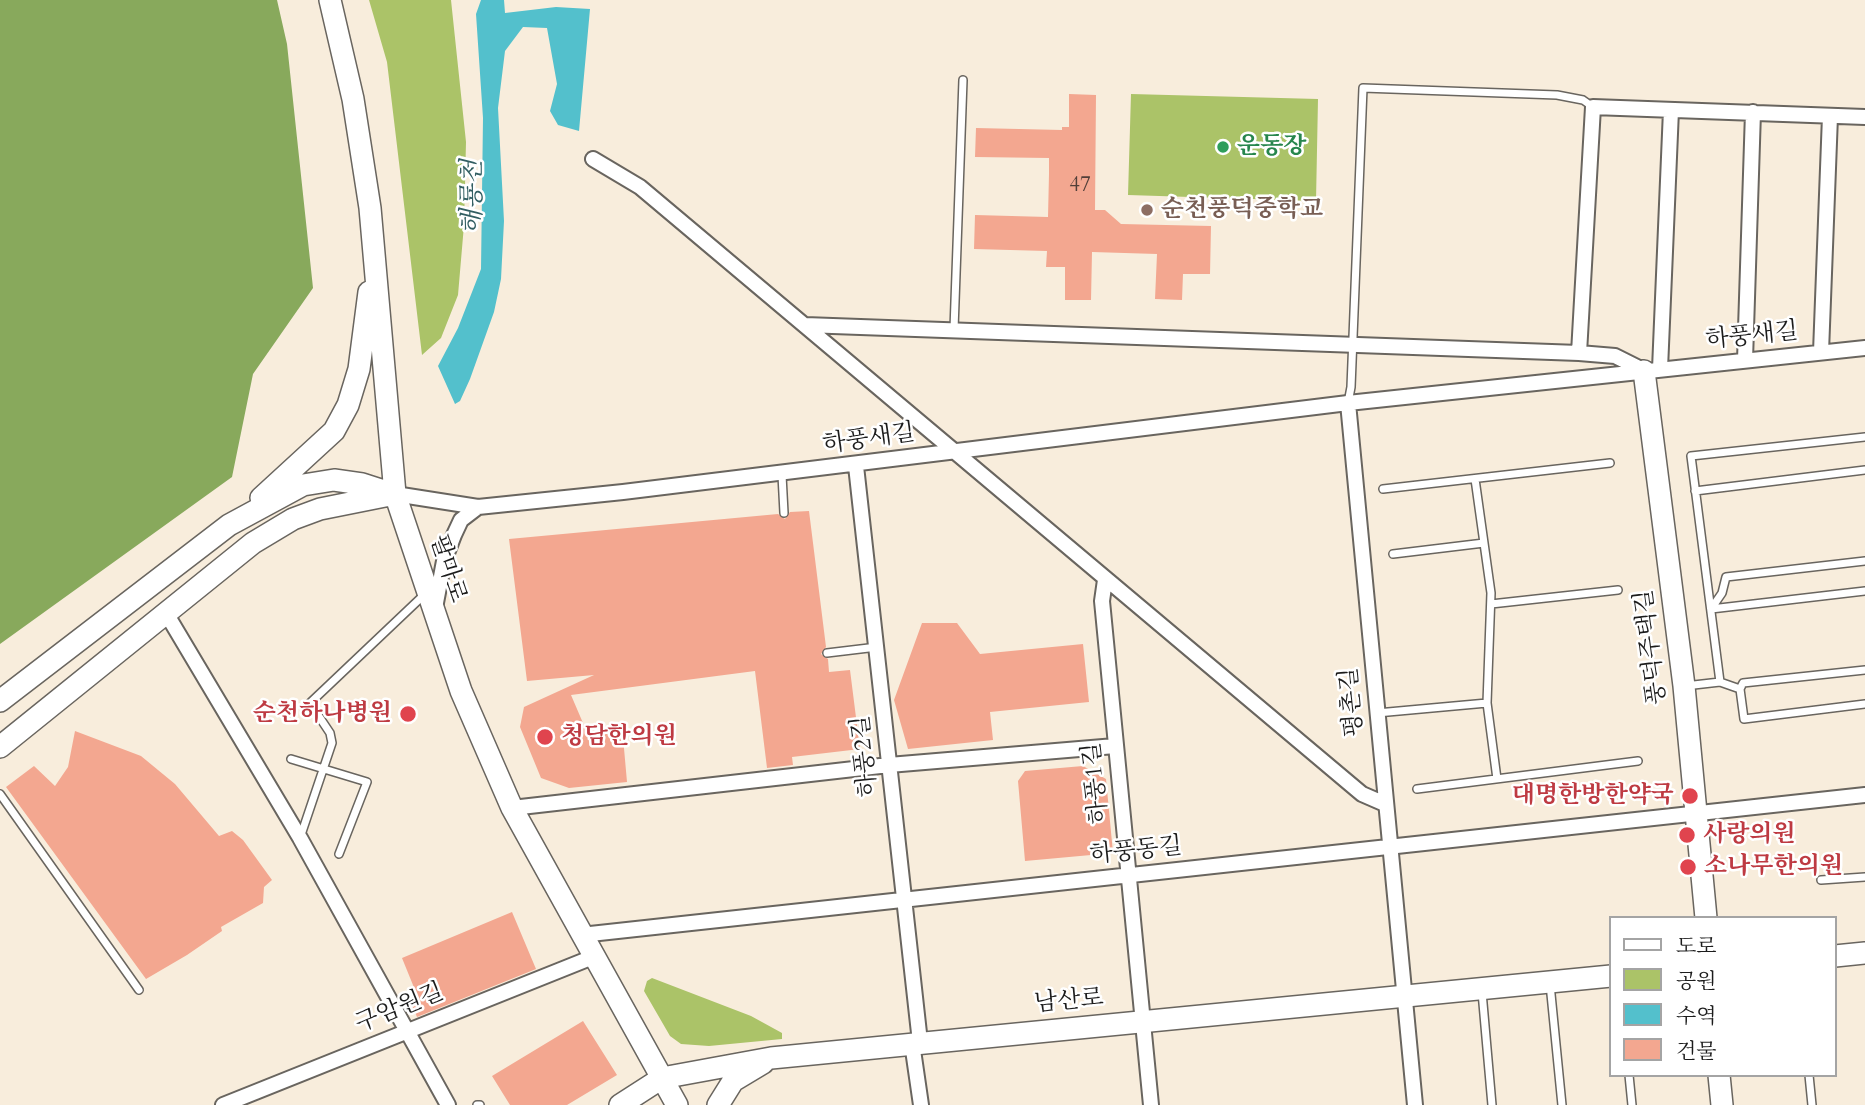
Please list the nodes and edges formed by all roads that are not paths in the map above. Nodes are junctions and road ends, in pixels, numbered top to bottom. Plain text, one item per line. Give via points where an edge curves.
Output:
1 (330, 0) edge
2 (963, 80) dead end
3 (1593, 107) junction
4 (1671, 110) junction
5 (1753, 112) junction
6 (1830, 116) junction
7 (1865, 117) edge
8 (593, 159) dead end
9 (373, 241) junction
10 (805, 325) junction
11 (954, 329) junction
12 (1353, 345) junction
13 (1865, 348) edge
14 (1821, 352) junction
15 (1579, 353) junction
16 (1745, 360) junction
17 (1652, 370) junction
18 (1348, 403) junction
19 (1865, 437) edge
20 (953, 452) junction
21 (1610, 463) dead end
22 (856, 466) junction
23 (1865, 470) edge
24 (782, 475) junction
25 (1475, 479) junction
26 (1383, 489) dead end
27 (1695, 491) junction
28 (395, 494) junction
29 (478, 507) junction
30 (784, 513) dead end
31 (229, 525) junction
32 (1484, 543) junction
33 (1393, 554) dead end
34 (1865, 561) edge
35 (1104, 580) junction
36 (1618, 590) dead end
37 (1865, 590) edge
38 (426, 592) junction
39 (1491, 604) junction
40 (1711, 609) junction
41 (434, 612) junction
42 (166, 613) junction
43 (877, 647) junction
44 (827, 653) dead end
45 (53, 660) junction
46 (1865, 670) edge
47 (1720, 681) junction
48 (1684, 686) junction
49 (1740, 689) junction
50 (0, 690) edge
51 (0, 701) edge
52 (1487, 703) junction
53 (1865, 704) edge
54 (1377, 713) junction
55 (1115, 746) junction
56 (0, 747) edge
57 (291, 758) dead end
58 (1639, 761) dead end
59 (889, 765) junction
60 (325, 769) junction
61 (1497, 779) junction
62 (1417, 789) dead end
63 (0, 794) edge
64 (1865, 795) edge
65 (1385, 804) junction
66 (512, 808) junction
67 (1696, 814) junction
68 (300, 838) junction
69 (1390, 848) junction
70 (339, 855) dead end
71 (1130, 876) junction
72 (1865, 877) edge
73 (1821, 880) dead end
74 (905, 900) junction
75 (1706, 916) edge
76 (581, 935) junction
77 (1865, 953) edge
78 (1837, 956) edge
79 (593, 957) junction
80 (1610, 976) edge
81 (1550, 982) junction
82 (1482, 988) junction
83 (139, 990) dead end
84 (1405, 996) junction
85 (1143, 1022) junction
86 (407, 1031) junction
87 (916, 1043) junction
88 (771, 1058) junction
89 (1629, 1077) edge
90 (1719, 1077) edge
91 (1809, 1077) edge
92 (662, 1078) junction
93 (223, 1105) edge
94 (448, 1105) edge
95 (620, 1105) edge
96 (677, 1105) edge
97 (718, 1105) edge
98 (921, 1105) edge
99 (1151, 1105) edge
100 (1415, 1105) edge
101 (1492, 1105) edge
102 (1562, 1105) edge
103 (1632, 1105) edge
104 (1722, 1105) edge
105 (1812, 1105) edge

1 - 9 main road, 팔마로 via 353,99
2 - 11 lane
3 - 4 street
3 - 12 lane via 1557,95 1363,88
3 - 15 street
4 - 5 street
4 - 17 street
5 - 6 street
5 - 16 street
6 - 7 street
6 - 14 street
8 - 10 street via 639,187
9 - 28 main road, 팔마로
9 - 31 main road via 363,347 348,405 334,431 312,454
10 - 11 street
10 - 20 street
11 - 12 street
12 - 15 street
12 - 18 lane
13 - 14 street, 하풍새길
14 - 16 street, 하풍새길
15 - 17 street via 1615,356
16 - 17 street, 하풍새길
17 - 18 street, 하풍새길
17 - 48 main road, 풍덕주택길
18 - 20 street, 하풍새길
18 - 54 street, 평촌길
19 - 27 lane via 1691,456
20 - 22 street, 하풍새길
20 - 35 street
21 - 25 lane
22 - 24 street, 하풍새길
22 - 43 street, 하풍2길
23 - 27 lane
24 - 29 street, 하풍새길
24 - 30 lane
25 - 26 lane
25 - 32 lane
27 - 40 lane
28 - 29 street, 하풍새길
28 - 31 main road via 334,480 303,485
28 - 38 main road, 팔마로
28 - 42 main road via 293,519 253,543
29 - 41 street via 461,520 454,535
31 - 45 main road
32 - 33 lane
32 - 39 lane
34 - 40 lane via 1726,577
35 - 55 street, 하풍1길
35 - 65 street via 1362,794
36 - 39 lane
37 - 40 lane
38 - 41 main road, 팔마로
38 - 60 lane via 310,703 330,733
39 - 52 lane
40 - 47 lane
41 - 66 main road, 팔마로 via 461,691
42 - 56 main road
42 - 68 street
43 - 44 lane
43 - 59 street, 하풍2길
45 - 50 lane
45 - 51 main road
46 - 49 lane via 1743,683
47 - 48 lane
47 - 49 lane
48 - 67 main road, 풍덕주택길
49 - 53 lane via 1744,719
52 - 54 lane
52 - 61 lane
54 - 65 street, 평촌길
55 - 59 street
55 - 71 street, 하풍1길
57 - 60 lane
58 - 61 lane
59 - 66 street
59 - 74 street, 하풍2길
60 - 68 lane
60 - 70 lane via 367,782
61 - 62 lane
63 - 83 lane
64 - 67 street, 하풍동길
65 - 69 street, 평촌길
66 - 76 main road, 팔마로
67 - 69 street, 하풍동길
67 - 75 main road, 풍덕주택길
68 - 86 street
69 - 71 street, 하풍동길
69 - 84 street, 평촌길
71 - 74 street, 하풍동길
71 - 85 street, 하풍1길
72 - 73 lane
74 - 76 street, 하풍동길
74 - 87 street, 하풍2길
76 - 79 main road, 팔마로
77 - 78 main road
79 - 86 street, 구암원길
79 - 92 main road, 팔마로
80 - 81 main road, 남산로
81 - 82 main road, 남산로
81 - 102 lane
82 - 84 main road, 남산로
82 - 101 lane
84 - 85 main road, 남산로
84 - 100 street, 평촌길
85 - 87 main road, 남산로
85 - 99 street, 하풍1길
86 - 93 street, 구암원길
86 - 94 street
87 - 88 main road, 남산로
87 - 98 street, 하풍2길
88 - 92 main road, 남산로
88 - 97 main road via 733,1081
89 - 103 lane
90 - 104 main road
91 - 105 lane
92 - 95 main road
92 - 96 main road, 팔마로

